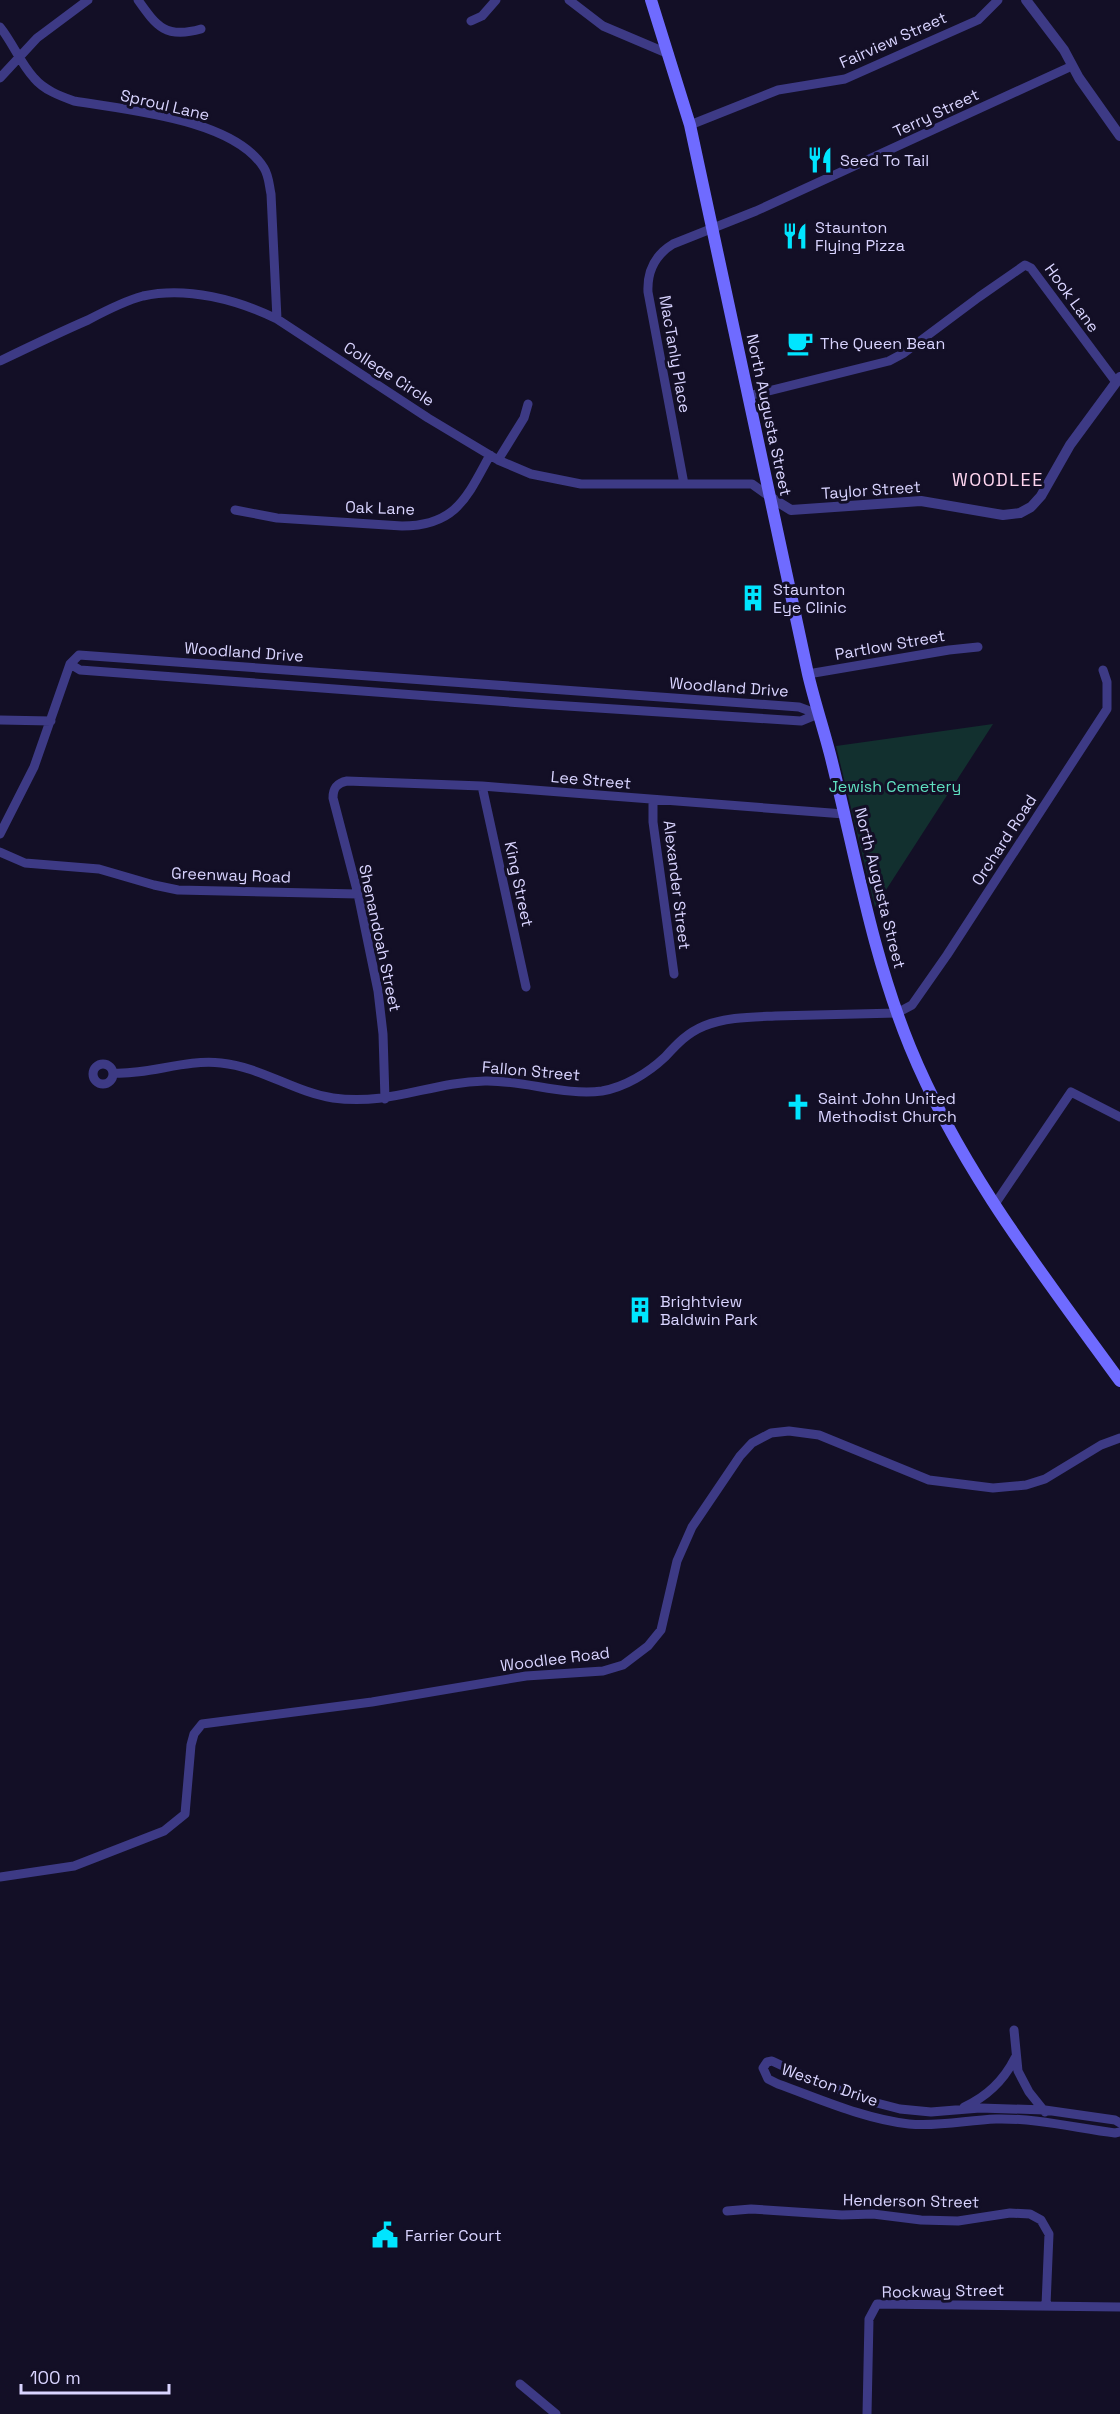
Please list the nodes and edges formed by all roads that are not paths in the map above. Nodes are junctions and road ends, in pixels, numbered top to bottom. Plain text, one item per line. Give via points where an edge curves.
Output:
1 (88, 0) edge
2 (138, 0) edge
3 (496, 0) edge
4 (569, 0) edge
5 (651, 0) edge
6 (998, 0) edge
7 (1026, 0) edge
8 (471, 21) dead end
9 (0, 27) edge
10 (201, 29) dead end
11 (669, 54) junction
12 (21, 58) junction
13 (1072, 66) junction
14 (0, 78) edge
15 (690, 125) junction
16 (1120, 136) edge
17 (713, 230) junction
18 (277, 320) junction
19 (0, 361) edge
20 (1118, 379) edge
21 (748, 396) junction
22 (528, 404) dead end
23 (494, 458) junction
24 (684, 484) junction
25 (770, 497) junction
26 (235, 510) dead end
27 (978, 647) dead end
28 (70, 664) junction
29 (1103, 670) dead end
30 (808, 674) junction
31 (818, 714) junction
32 (0, 720) edge
33 (51, 721) junction
34 (337, 785) joint
35 (482, 786) junction
36 (652, 800) junction
37 (844, 814) junction
38 (0, 834) edge
39 (0, 852) edge
40 (358, 894) junction
41 (674, 974) dead end
42 (526, 987) dead end
43 (897, 1013) junction
44 (113, 1073) dead end
45 (385, 1099) junction
46 (1120, 1117) edge
47 (995, 1204) junction
48 (1120, 1381) edge
49 (1120, 1438) edge
50 (0, 1876) edge
51 (1014, 2030) dead end
52 (1016, 2055) junction
53 (959, 2110) junction
54 (1045, 2110) junction
55 (1044, 2123) junction
56 (1120, 2123) edge
57 (1120, 2132) edge
58 (727, 2211) dead end
59 (1046, 2305) junction
60 (1120, 2307) edge
61 (520, 2384) dead end
62 (556, 2414) edge
63 (867, 2414) edge

1 - 12 street via 37,38
2 - 10 street via 151,19 167,31 185,34
3 - 8 street via 482,16
4 - 11 street via 603,26
5 - 11 main road, North Augusta Street
6 - 15 street, Fairview Street via 978,20 845,79 778,90
7 - 13 street
9 - 12 street, Sproul Lane
11 - 15 main road, North Augusta Street
12 - 14 street
12 - 18 street, Sproul Lane via 34,78 59,96 201,126 241,144 252,154 268,176 271,194
13 - 16 street
13 - 17 street, Terry Street
15 - 17 main road, North Augusta Street
17 - 21 main road, North Augusta Street
17 - 24 street, MacTanly Place via 667,248 654,261 648,277
18 - 19 street, College Circle via 231,301 180,294 144,296
18 - 23 street, College Circle
20 - 21 street, Hook Lane via 1032,268 1023,265 889,361
20 - 25 street, Taylor Street via 1070,445 1041,496 1020,513 1003,515 921,501 791,510
21 - 25 main road, North Augusta Street
22 - 23 street, Oak Lane via 524,418
23 - 24 street, College Circle via 531,474 571,483
23 - 26 street, Oak Lane via 459,506 445,517 422,525 277,518
24 - 25 street, College Circle via 752,484
25 - 30 main road, North Augusta Street
27 - 30 street, Partlow Street
28 - 31 street, Woodland Drive via 80,670 536,704 801,721
28 - 31 street, Woodland Drive via 78,655 799,707
28 - 33 street
29 - 43 street, Orchard Road via 1107,708 947,955 912,1005
30 - 31 main road, North Augusta Street
31 - 37 main road, North Augusta Street
32 - 33 street
33 - 38 street via 34,767
34 - 35 street, Lee Street via 347,781
34 - 40 street, Shenandoah Street via 333,798
35 - 36 street, Lee Street
35 - 42 street, King Street
36 - 37 street, Lee Street
36 - 41 street, Alexander Street
37 - 43 main road, North Augusta Street via 875,948
39 - 40 street, Greenway Road via 25,863 99,869 178,890
40 - 45 street, Shenandoah Street via 380,1002
43 - 45 street, Fallon Street via 760,1017 714,1023 687,1035 642,1075 603,1091 484,1081 444,1085
43 - 47 main road, North Augusta Street via 950,1130
44 - 45 street, Fallon Street via 220,1063 249,1069 321,1096
46 - 47 street via 1071,1092
47 - 48 main road, North Augusta Street
49 - 50 street, Woodlee Road via 1045,1479 993,1488 929,1480 810,1432 765,1436 740,1456 692,1527 677,1561 665,1618 656,1637 623,1665 603,1671 526,1676 383,1701 202,1724 191,1745 186,1810 176,1823 74,1866
51 - 52 street
52 - 53 street via 996,2085
52 - 54 street via 1022,2082
53 - 54 street, Weston Drive
53 - 55 street, Weston Drive via 931,2112 886,2106 817,2082 776,2062 767,2062 763,2068 768,2079 778,2084 892,2121 925,2125 996,2119
54 - 55 street
54 - 56 street, Weston Drive
55 - 57 street, Weston Drive
58 - 59 street, Henderson Street via 873,2214 958,2221 1030,2214 1041,2220 1048,2234
59 - 60 street, Rockway Street
59 - 63 street, Rockway Street via 877,2304 869,2315
61 - 62 street

